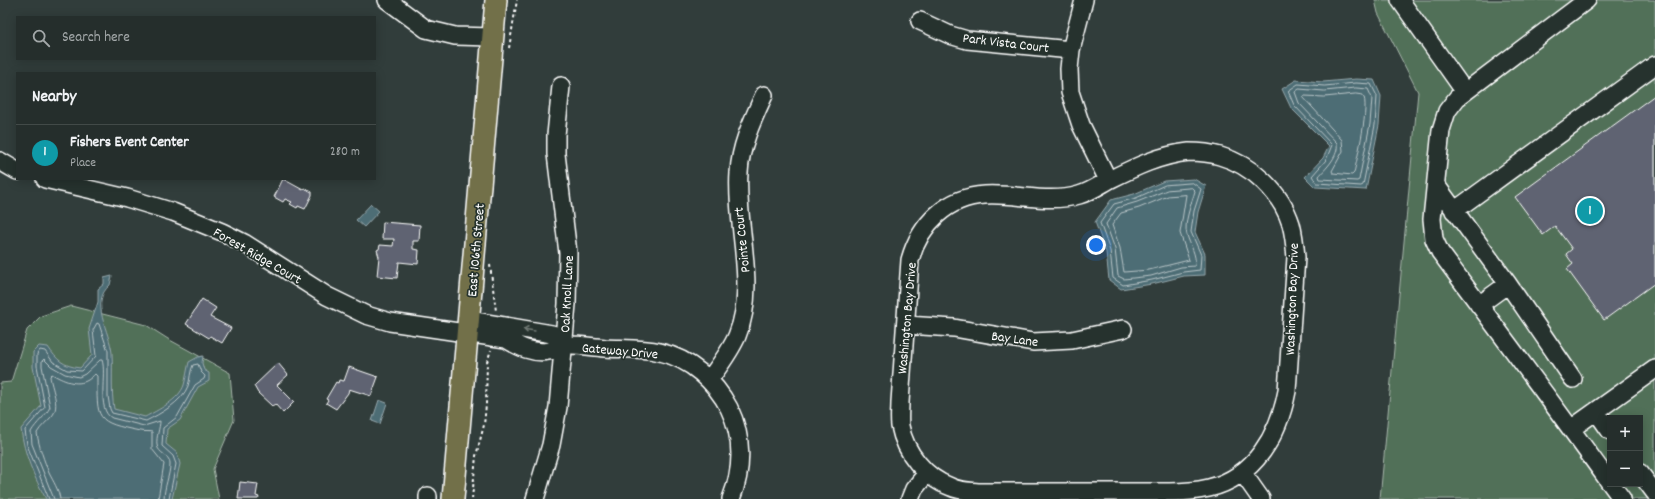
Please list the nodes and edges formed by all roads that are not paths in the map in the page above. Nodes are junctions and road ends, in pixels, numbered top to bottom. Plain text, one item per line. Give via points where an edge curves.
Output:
1 (387, 0) edge
2 (496, 0) edge
3 (1084, 0) edge
4 (1400, 0) edge
5 (1587, 0) edge
6 (920, 20) dead end
7 (492, 37) junction
8 (1071, 50) junction
9 (1655, 64) edge
10 (561, 86) dead end
11 (1465, 92) junction
12 (764, 95) dead end
13 (0, 162) edge
14 (16, 170) edge
15 (49, 180) edge
16 (1108, 180) junction
17 (1436, 185) junction
18 (1454, 211) junction
19 (1508, 284) junction
20 (1479, 305) junction
21 (906, 325) junction
22 (468, 327) junction
23 (1123, 329) dead end
24 (563, 345) junction
25 (1655, 369) edge
26 (1573, 379) dead end
27 (709, 380) junction
28 (1596, 411) junction
29 (1607, 427) edge
30 (1571, 429) junction
31 (1242, 472) junction
32 (927, 473) junction
33 (1643, 477) edge
34 (1607, 479) edge
35 (1613, 487) edge
36 (1655, 493) edge
37 (1107, 496) edge
38 (453, 499) edge
39 (535, 499) edge
40 (731, 499) edge
41 (910, 499) edge
42 (1261, 499) edge
43 (1622, 499) edge

1 - 7 street via 426,29 455,36
2 - 7 main road, East 106th Street
3 - 8 street
4 - 11 street
5 - 11 street
6 - 8 street, Park Vista Court via 950,35 967,40
7 - 22 main road, East 106th Street
8 - 16 street via 1070,92 1081,125
9 - 18 street
10 - 24 street, Oak Knoll Lane via 556,154 568,260
11 - 17 street via 1447,112 1441,130
12 - 27 street, Pointe Court via 750,130 739,172 738,201 746,287 742,316 727,354
13 - 14 street
15 - 22 street, Forest Ridge Court via 174,212 244,243 345,306 366,315 390,322
16 - 21 street, Washington Bay Drive via 1082,194 1066,199 986,195 963,199 941,210 921,233 914,246 909,266
16 - 31 street, Washington Bay Drive via 1160,157 1204,152 1220,156 1250,170 1269,187 1283,205 1294,238 1296,257 1287,391 1284,408 1271,441 1260,456
17 - 18 street
17 - 20 street via 1432,224 1436,246
18 - 19 street
19 - 20 street
19 - 26 street
20 - 30 street
21 - 23 street, Bay Lane via 954,328 1033,342 1072,340
21 - 32 street, Washington Bay Drive via 900,425 903,440 910,454
22 - 24 street, Gateway Drive via 552,334
22 - 38 main road, East 106th Street
24 - 27 street, Gateway Drive via 661,352 695,368
24 - 39 street, Oak Knoll Lane via 558,406
25 - 28 street
27 - 40 street, Gateway Drive via 723,396 739,437 740,466 738,481
28 - 29 street
28 - 30 street
30 - 34 street
31 - 37 street, Washington Bay Drive via 1211,488
31 - 42 street
32 - 37 street, Washington Bay Drive via 950,487 963,491
32 - 41 street via 914,489
33 - 36 street
35 - 43 street

